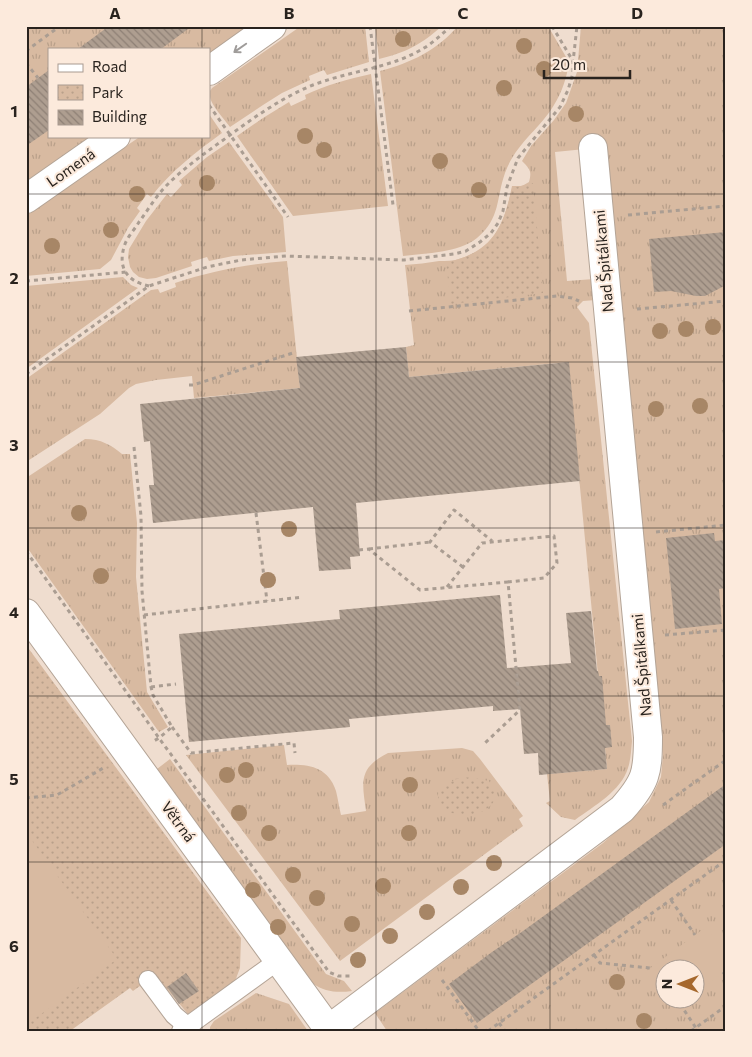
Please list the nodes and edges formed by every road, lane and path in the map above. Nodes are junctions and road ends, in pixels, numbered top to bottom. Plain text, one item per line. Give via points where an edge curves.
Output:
1 (60, 26) edge
2 (272, 26) edge
3 (370, 26) edge
4 (451, 26) edge
5 (552, 26) edge
6 (577, 26) edge
7 (26, 51) edge
8 (573, 62) junction
9 (26, 63) edge
10 (375, 67) junction
11 (210, 69) edge
12 (38, 78) dead end
13 (210, 106) edge
14 (230, 135) junction
15 (113, 138) edge
16 (593, 148) dead end
17 (26, 199) edge
18 (393, 205) dead end
19 (726, 206) edge
20 (288, 217) dead end
21 (600, 218) junction
22 (126, 272) junction
23 (26, 281) edge
24 (149, 286) junction
25 (726, 301) edge
26 (583, 304) dead end
27 (409, 311) dead end
28 (609, 312) junction
29 (296, 352) dead end
30 (26, 374) edge
31 (188, 386) dead end
32 (134, 447) dead end
33 (256, 512) dead end
34 (726, 525) edge
35 (653, 532) dead end
36 (430, 542) junction
37 (493, 542) junction
38 (369, 549) junction
39 (360, 550) dead end
40 (26, 551) edge
41 (463, 567) junction
42 (508, 582) junction
43 (446, 587) junction
44 (303, 597) dead end
45 (267, 601) junction
46 (26, 613) edge
47 (144, 615) junction
48 (726, 630) edge
49 (640, 638) junction
50 (176, 684) dead end
51 (151, 687) junction
52 (172, 727) junction
53 (159, 738) junction
54 (484, 743) dead end
55 (296, 752) dead end
56 (129, 754) junction
57 (26, 798) edge
58 (726, 860) edge
59 (671, 900) junction
60 (695, 935) dead end
61 (594, 955) junction
62 (279, 960) junction
63 (650, 968) dead end
64 (353, 975) dead end
65 (148, 980) dead end
66 (726, 1006) edge
67 (684, 1010) edge
68 (499, 1023) junction
69 (186, 1029) edge
70 (697, 1029) edge
71 (330, 1030) edge
72 (488, 1031) edge
73 (505, 1031) edge
74 (691, 1031) edge

1 - 7 path
2 -> 11 street
3 - 10 path
4 - 10 path via 418,52
5 - 8 path
6 - 8 path
8 - 24 path via 568,90 560,106 518,158 498,223 491,233 466,250 404,260 286,256 241,260 207,267
9 - 12 path
10 - 14 path via 313,85 258,114
10 - 18 path
13 - 14 path
14 - 20 path
14 - 22 path via 166,186 154,200 126,241 121,262
15 - 17 street, Lomená
16 - 21 street, Nad Špitálkami
19 - 21 path
21 - 28 street, Nad Špitálkami
22 - 23 path
22 - 24 path via 139,284
24 - 30 path
25 - 28 path
26 - 27 path via 557,296
28 - 49 street, Nad Špitálkami
29 - 31 path
32 - 47 path via 141,516
33 - 45 path
34 - 35 path
36 - 37 path via 454,510
36 - 38 path
36 - 41 path
37 - 41 path via 482,543
37 - 42 path via 554,536 557,563 544,578
38 - 39 path
38 - 43 path via 420,590
40 - 53 path
41 - 43 path
42 - 43 path
42 - 54 path via 520,710
44 - 45 path
45 - 47 path
46 - 56 street, Větrná
47 - 51 path
48 - 49 path
49 - 71 street, Nad Špitálkami via 648,759 645,776 634,796 565,853
50 - 51 path
51 - 52 path
52 - 53 path
52 - 55 path via 191,753 294,743
53 - 56 path
53 - 64 path via 329,972 338,976
56 - 57 path via 57,795
56 - 62 street, Větrná
58 - 59 path
59 - 60 path
59 - 61 path
61 - 63 path via 600,963
61 - 68 path
62 - 69 lane
62 - 71 street, Větrná
65 - 69 lane
66 - 70 path
67 - 70 path
68 - 72 path
68 - 73 path
70 - 74 path

